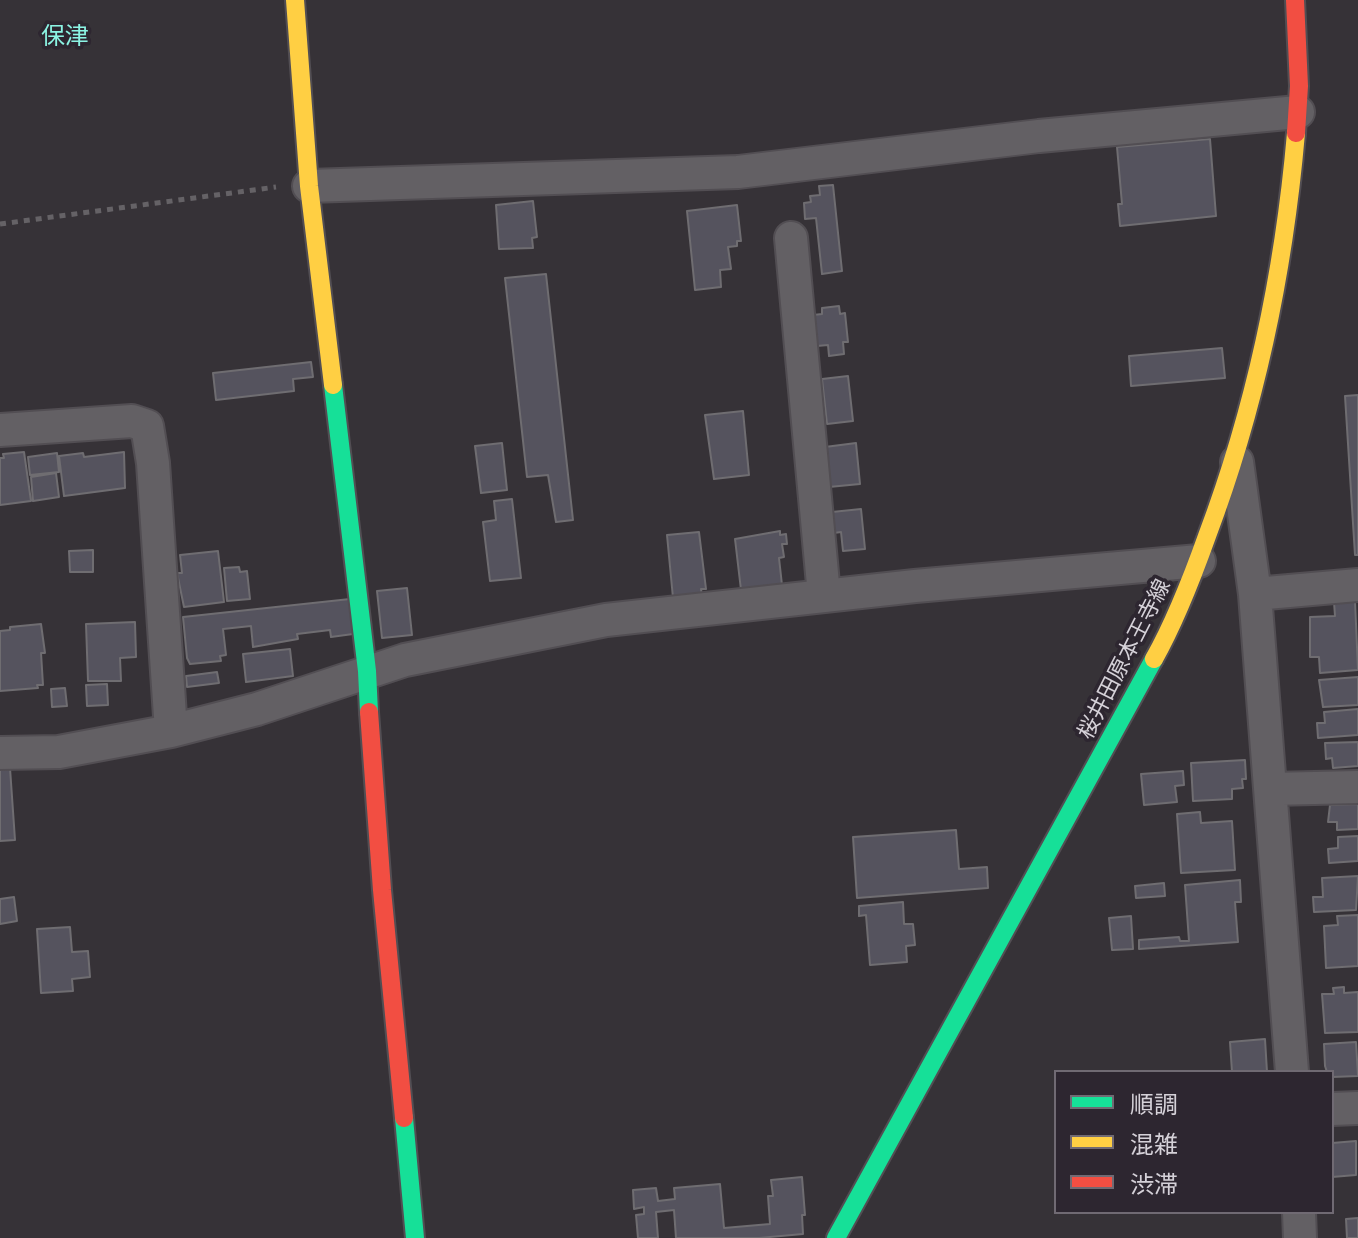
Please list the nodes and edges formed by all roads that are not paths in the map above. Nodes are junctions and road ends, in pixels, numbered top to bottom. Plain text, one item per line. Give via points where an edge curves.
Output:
1 (295, 0) edge
2 (1295, 0) edge
3 (1298, 112) junction
4 (309, 186) junction
5 (791, 238) dead end
6 (0, 430) edge
7 (1236, 455) junction
8 (1199, 561) junction
9 (1358, 585) edge
10 (1255, 594) junction
11 (824, 595) junction
12 (367, 671) junction
13 (171, 731) junction
14 (0, 753) edge
15 (1358, 787) edge
16 (1271, 789) junction
17 (1292, 1070) edge
18 (1358, 1108) edge
19 (1334, 1109) edge
20 (1299, 1214) edge
21 (415, 1238) edge
22 (836, 1238) edge
23 (1300, 1238) edge

1 - 4 main road
2 - 3 main road, 桜井田原本王寺線
3 - 4 street via 738,172
3 - 7 main road, 桜井田原本王寺線 via 1286,226 1260,366
4 - 12 main road
5 - 11 street
6 - 13 street via 132,421 147,426
7 - 8 main road, 桜井田原本王寺線
7 - 10 street
8 - 11 street
8 - 22 main road, 桜井田原本王寺線 via 1170,630
9 - 10 street
10 - 16 street
11 - 12 street via 606,620
12 - 13 street via 257,709
12 - 21 main road
13 - 14 street via 59,752
15 - 16 street
16 - 17 street
18 - 19 street
20 - 23 street

